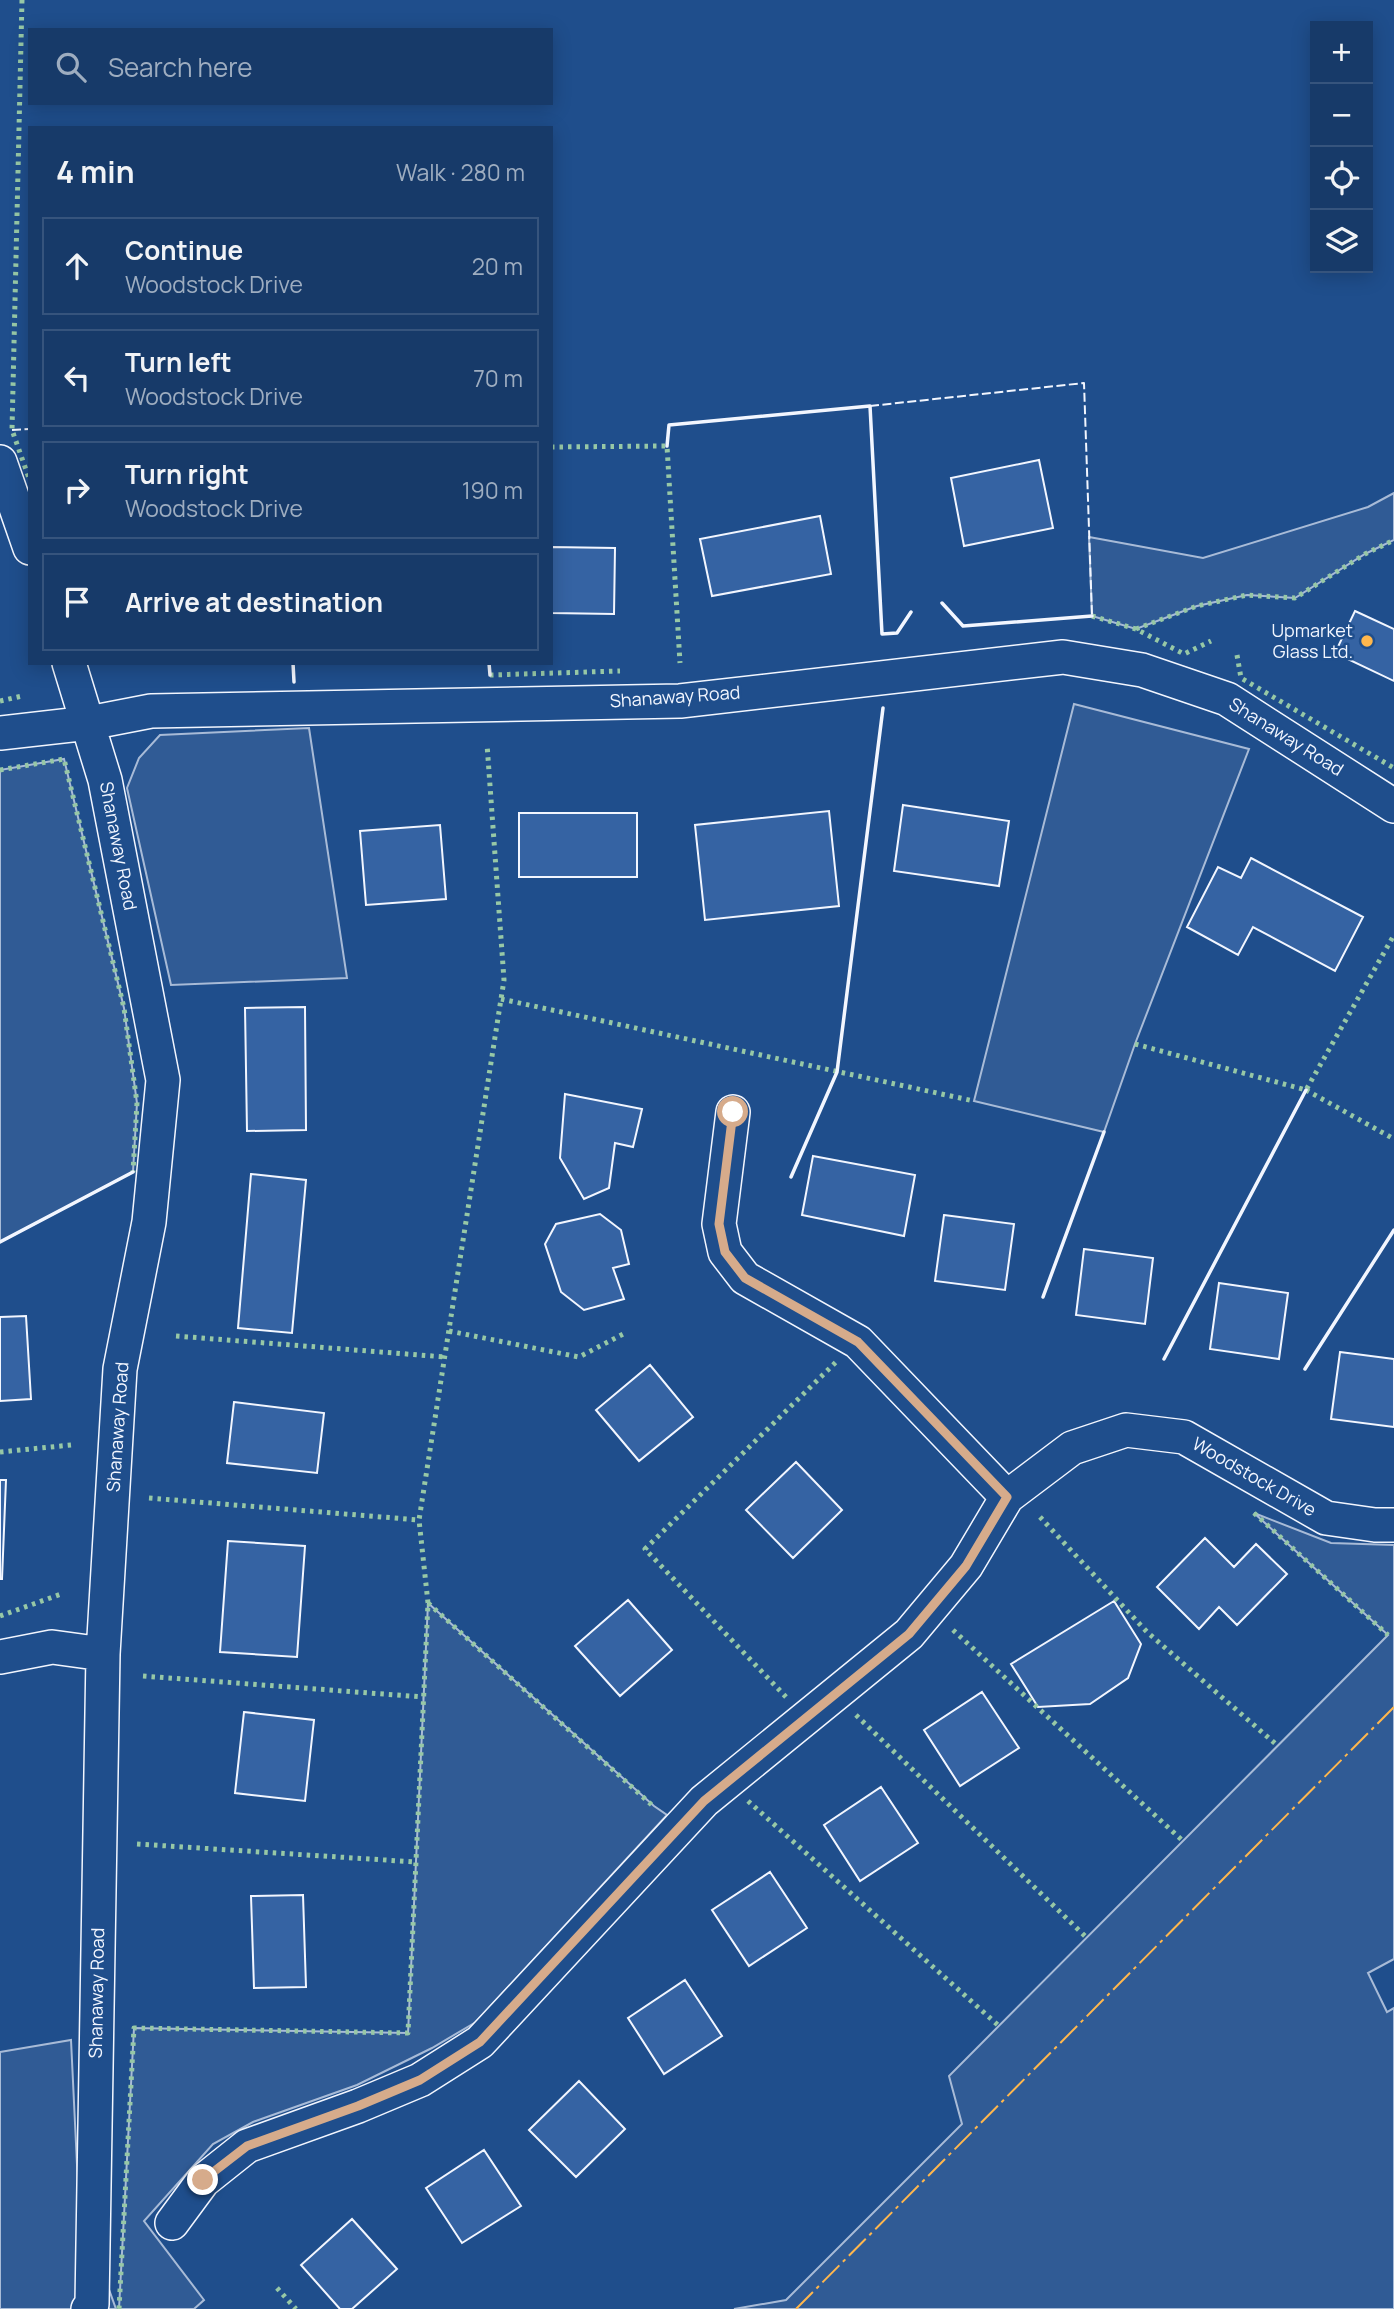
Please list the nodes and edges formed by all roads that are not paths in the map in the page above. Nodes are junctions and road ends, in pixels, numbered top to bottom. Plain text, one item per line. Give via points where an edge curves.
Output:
1 (0, 462) edge
2 (28, 542) edge
3 (70, 665) edge
4 (89, 723) junction
5 (0, 733) edge
6 (1394, 806) edge
7 (733, 1112) dead end
8 (1007, 1497) junction
9 (1394, 1525) edge
10 (103, 1654) junction
11 (0, 1657) edge
12 (172, 2223) dead end
13 (88, 2309) edge

1 - 2 street
3 - 4 street
4 - 5 street
4 - 6 street, Shanaway Road via 151,711 680,701 1063,657 1142,670 1227,699
4 - 10 street, Shanaway Road via 105,780 163,1080 149,1222 120,1369
7 - 8 street via 719,1224 725,1252 745,1278 858,1342
8 - 9 street, Woodstock Drive via 1072,1448 1126,1430 1184,1437 1326,1518
8 - 12 street, Woodstock Drive via 966,1566 909,1634 704,1801 480,2042 420,2080 247,2146 203,2180
10 - 11 street via 52,1647
10 - 13 street, Shanaway Road via 92,2304

